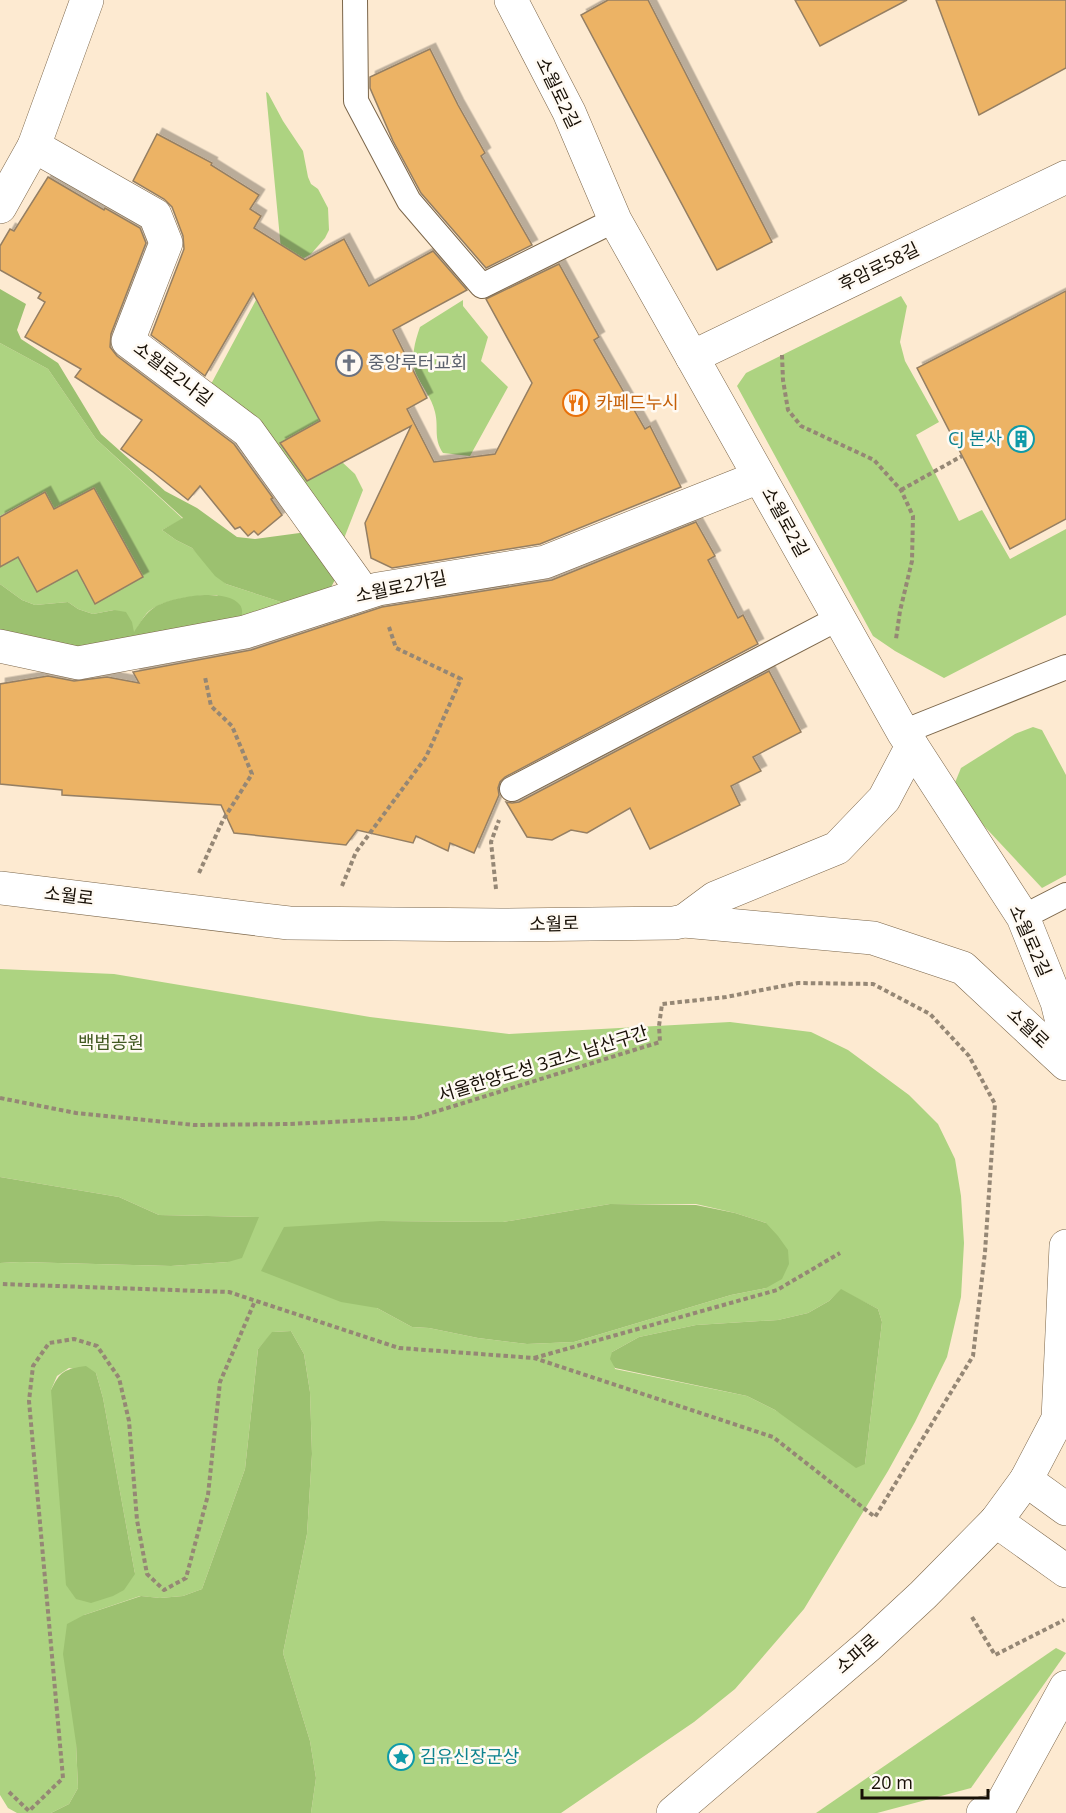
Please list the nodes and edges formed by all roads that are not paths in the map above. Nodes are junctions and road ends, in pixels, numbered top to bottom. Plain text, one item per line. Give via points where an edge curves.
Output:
1 (87, 0) edge
2 (355, 0) edge
3 (512, 0) edge
4 (34, 146) junction
5 (1066, 177) edge
6 (0, 207) edge
7 (615, 220) junction
8 (692, 357) junction
9 (759, 477) junction
10 (371, 591) junction
11 (839, 618) junction
12 (0, 646) edge
13 (1066, 667) edge
14 (908, 739) junction
15 (512, 789) road end
16 (0, 888) edge
17 (1066, 895) edge
18 (1023, 916) junction
19 (684, 921) junction
20 (1066, 1038) edge
21 (1066, 1064) edge
22 (1066, 1246) edge
23 (1062, 1422) edge
24 (1026, 1480) junction
25 (1066, 1509) edge
26 (996, 1521) junction
27 (1066, 1571) edge
28 (1066, 1687) edge
29 (994, 1812) edge
30 (673, 1813) edge

1 - 4 main road
2 - 7 lane via 356,101 409,201 482,286
3 - 7 main road, 소월로2길 via 569,112
4 - 6 main road
4 - 10 main road, 소월로2나길 via 155,215 166,243 128,341 248,431
5 - 8 main road, 후암로58길
7 - 8 main road, 소월로2길
8 - 9 main road, 소월로2길
9 - 10 main road, 소월로2가길 via 545,562
9 - 11 main road, 소월로2길
10 - 12 main road, 소월로2가길 via 245,632 78,663
11 - 14 main road, 소월로2길
11 - 15 lane
13 - 14 lane
14 - 18 main road, 소월로2길
14 - 19 main road via 884,799 837,848 716,898
16 - 19 main road, 소월로 via 289,923 500,925
17 - 18 lane
18 - 20 main road, 소월로2길 via 1057,1002
19 - 21 main road, 소월로 via 873,938 963,968
22 - 23 main road
23 - 24 main road
24 - 25 main road
24 - 26 main road, 소파로
26 - 27 main road
26 - 30 main road, 소파로 via 867,1646
28 - 29 main road

